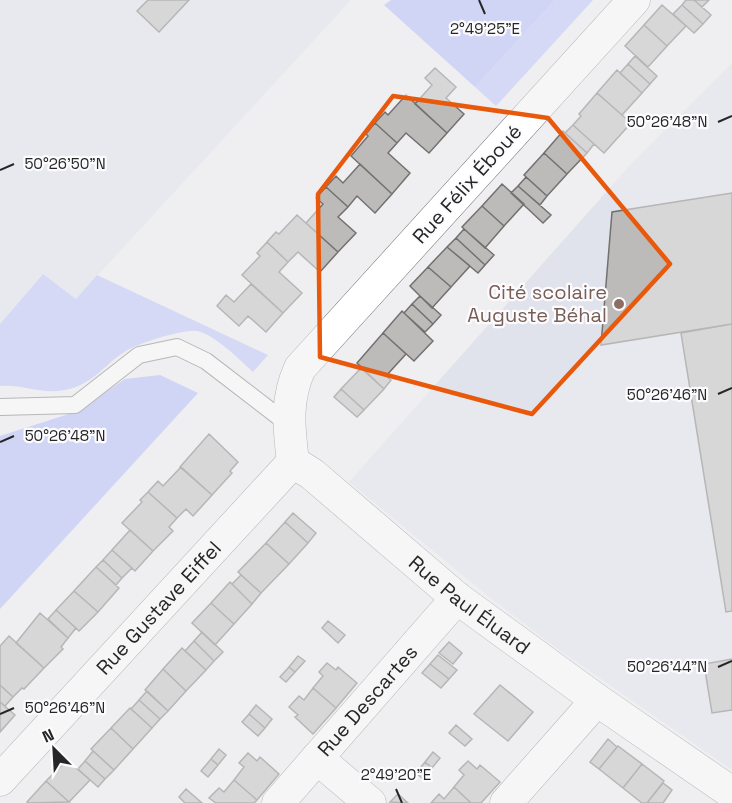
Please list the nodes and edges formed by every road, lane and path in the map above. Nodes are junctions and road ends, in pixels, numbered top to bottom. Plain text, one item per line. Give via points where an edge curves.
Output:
1 (634, 0) edge
2 (0, 407) edge
3 (288, 424) junction
4 (293, 462) junction
5 (458, 598) junction
6 (597, 700) junction
7 (317, 758) junction
8 (0, 780) edge
9 (732, 793) edge
10 (278, 803) edge
11 (370, 803) edge
12 (506, 803) edge

1 - 3 street, Rue Félix Éboué via 300,368 292,385
2 - 3 lane via 75,405 139,355 177,347 206,361
3 - 4 street
4 - 5 street, Rue Paul Éluard
4 - 8 street, Rue Gustave Eiffel
5 - 6 street, Rue Paul Éluard
5 - 7 street, Rue Descartes
6 - 9 street, Rue Paul Éluard
6 - 12 street
7 - 10 street, Rue Descartes
7 - 11 street

